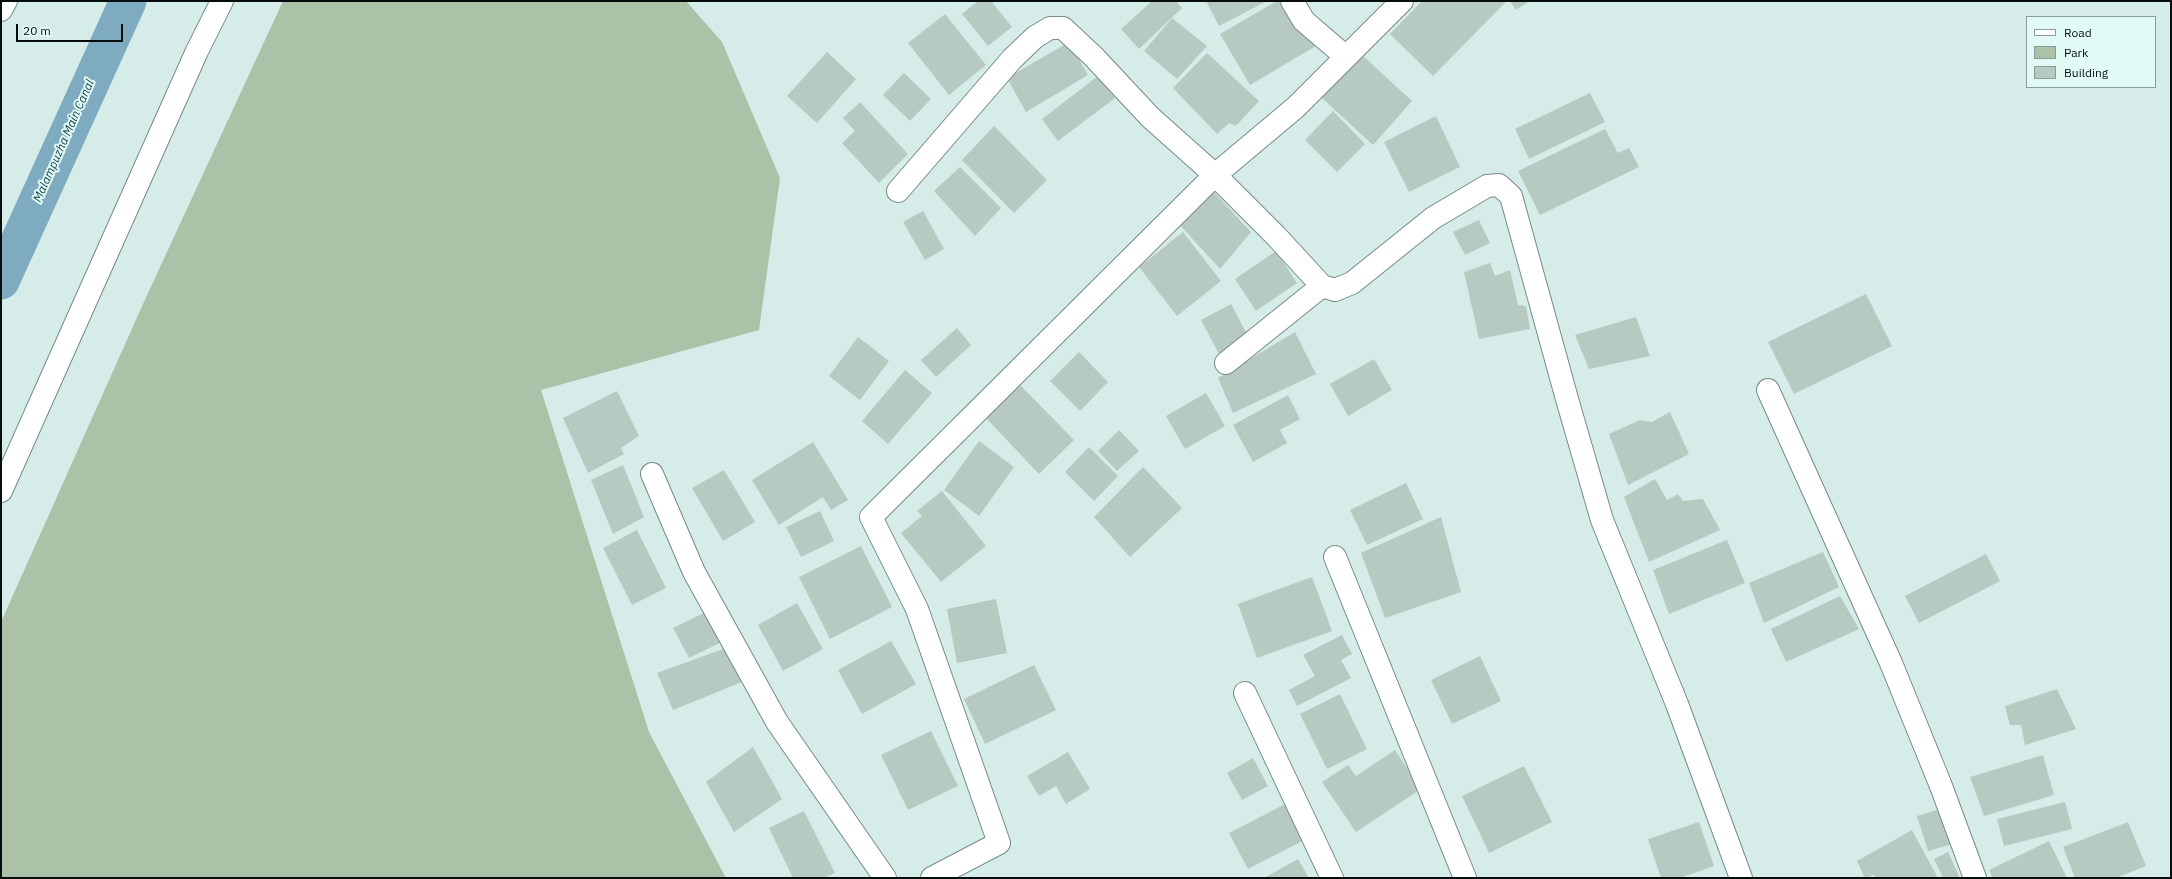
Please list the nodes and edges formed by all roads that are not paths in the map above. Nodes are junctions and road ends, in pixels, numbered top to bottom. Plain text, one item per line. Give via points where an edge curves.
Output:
1 (6, 1) edge
2 (222, 1) edge
3 (1292, 1) edge
4 (1402, 1) edge
5 (1, 10) edge
6 (1346, 57) junction
7 (1215, 175) junction
8 (898, 191) dead end
9 (1322, 286) junction
10 (1226, 363) dead end
11 (1768, 390) dead end
12 (652, 474) dead end
13 (1, 491) edge
14 (1335, 557) dead end
15 (1246, 693) dead end
16 (885, 878) edge
17 (932, 878) edge
18 (1332, 878) edge
19 (1465, 878) edge
20 (1741, 878) edge
21 (1975, 878) edge

1 - 5 street
2 - 13 street via 197,51
3 - 6 street via 1304,22
4 - 6 street
6 - 7 street via 1296,107
7 - 8 street via 1150,117 1063,28 1050,28 1035,37 1012,59
7 - 9 street
7 - 17 street via 871,517 917,609 998,843
9 - 10 street
9 - 20 street via 1335,290 1352,283 1433,218 1487,186 1499,185 1511,196 1602,520 1677,704
11 - 21 street via 1891,663
12 - 16 street via 694,572 777,722
14 - 19 street
15 - 18 street

